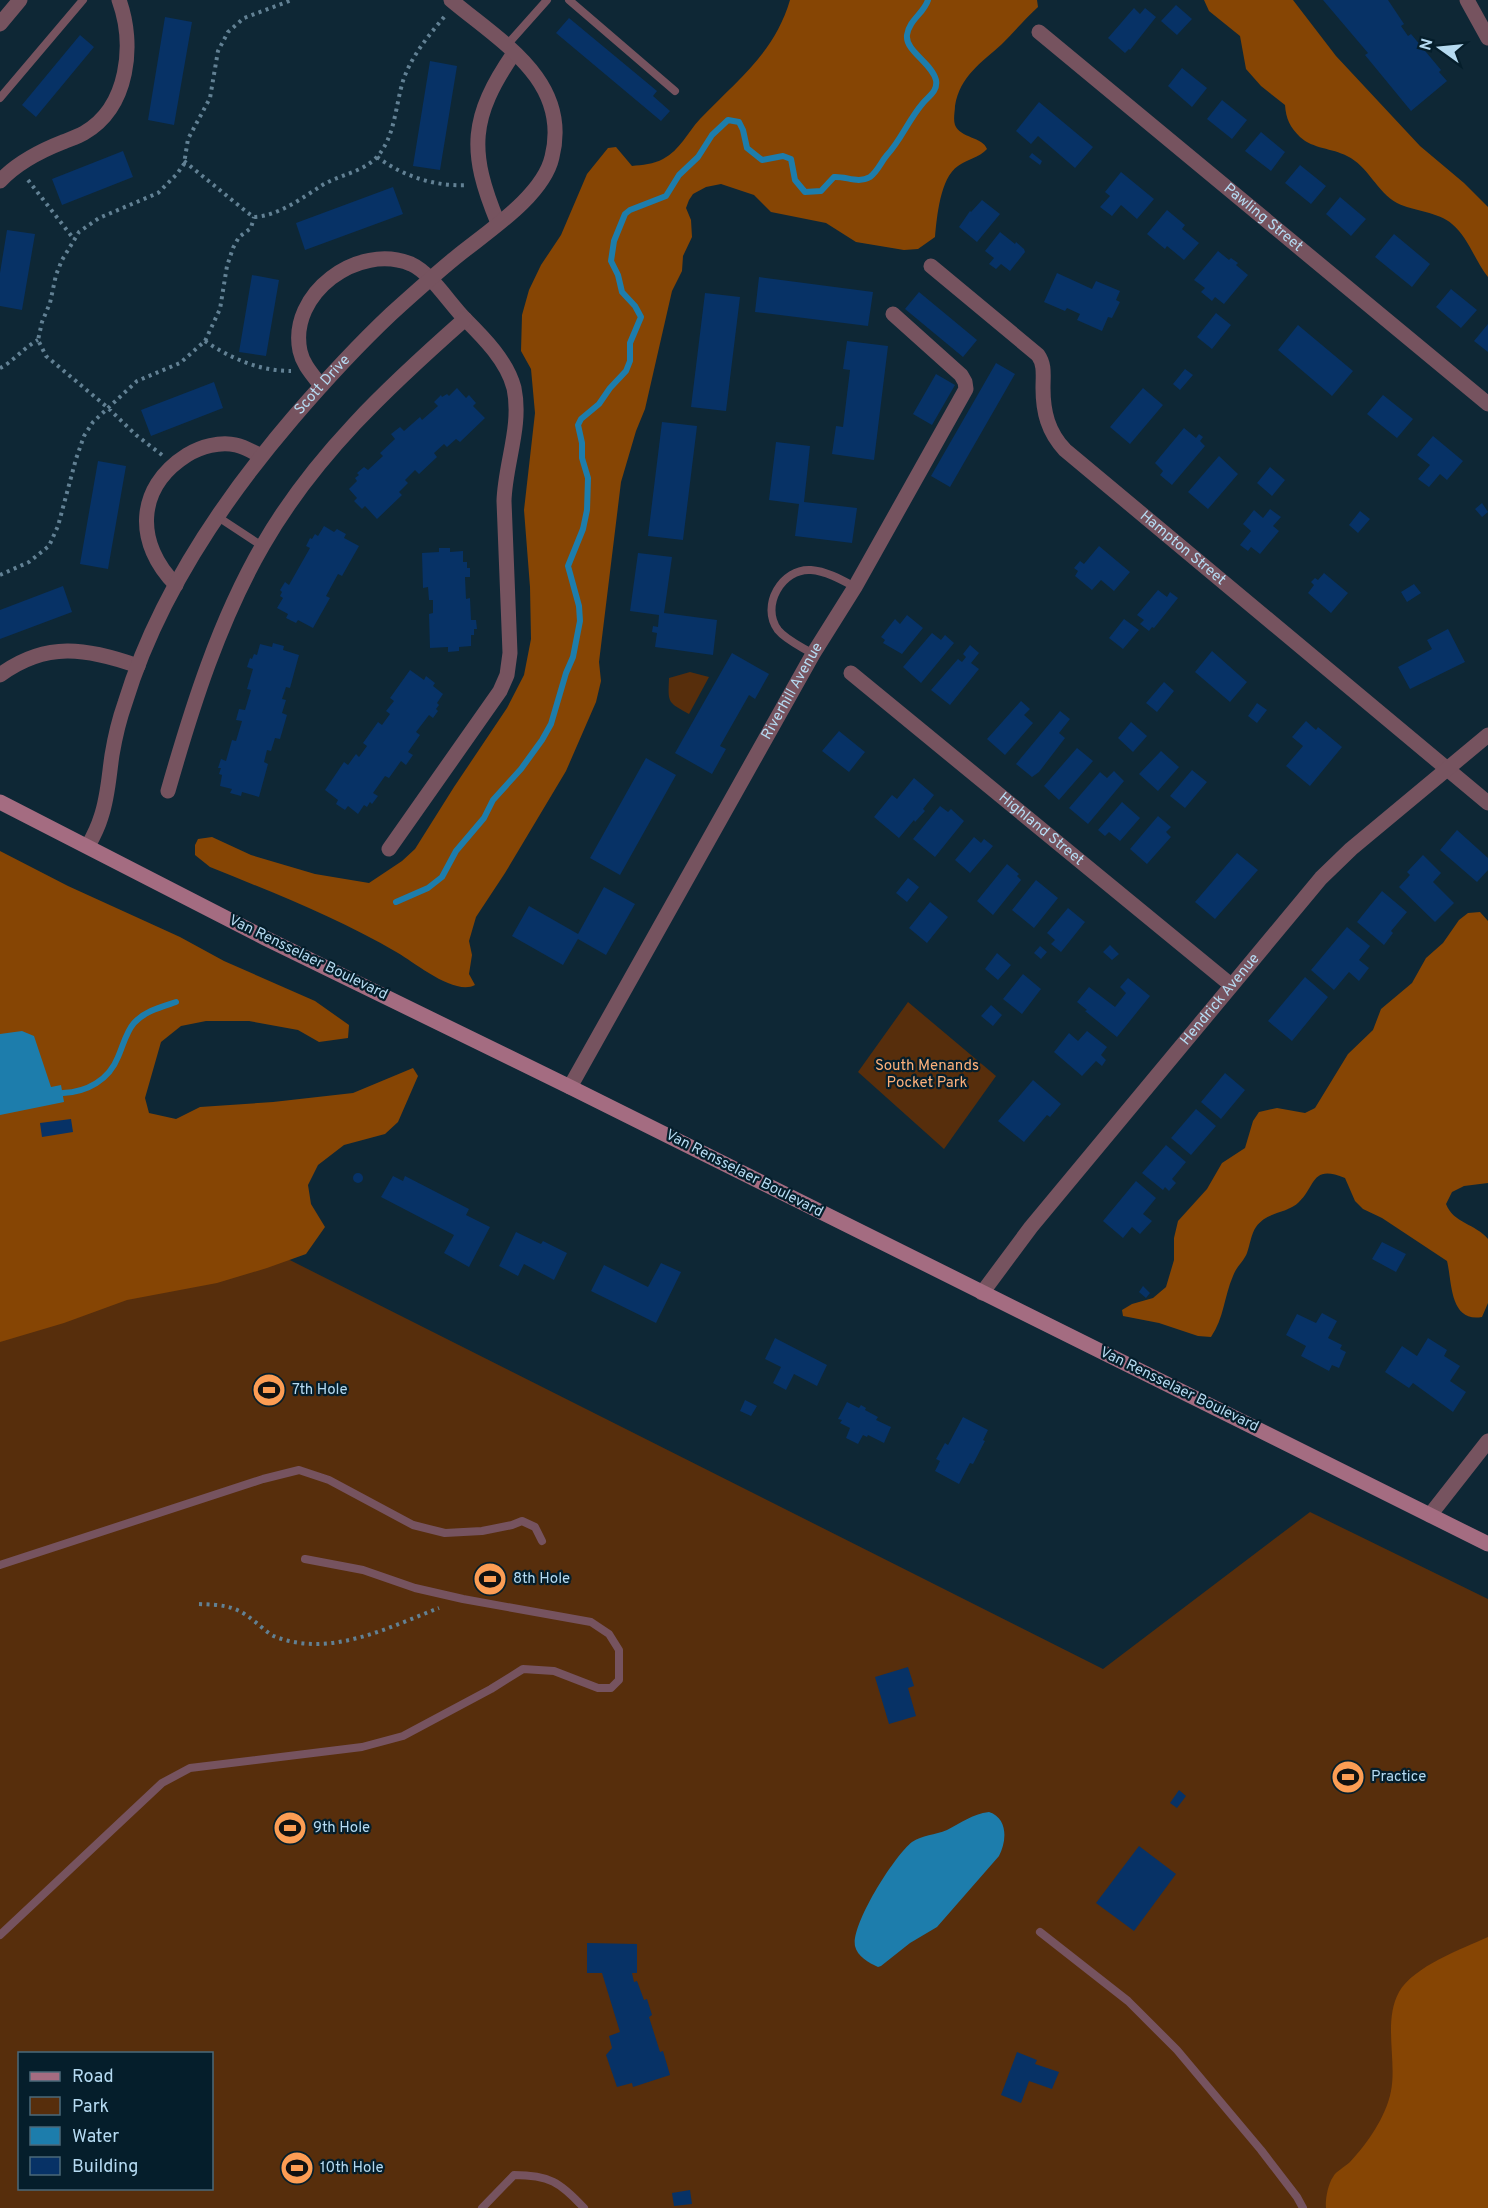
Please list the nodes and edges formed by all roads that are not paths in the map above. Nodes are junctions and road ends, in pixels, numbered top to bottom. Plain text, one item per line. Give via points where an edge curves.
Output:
1 (20, 0) edge
2 (82, 0) edge
3 (119, 0) edge
4 (547, 0) edge
5 (569, 0) edge
6 (1467, 0) edge
7 (453, 2) edge
8 (0, 24) edge
9 (1039, 32) dead end
10 (1488, 38) edge
11 (510, 49) junction
12 (675, 91) dead end
13 (0, 98) edge
14 (0, 180) edge
15 (498, 223) junction
16 (931, 266) dead end
17 (429, 279) junction
18 (893, 314) dead end
19 (465, 319) junction
20 (321, 386) junction
21 (1488, 404) edge
22 (261, 456) junction
23 (218, 517) junction
24 (262, 546) junction
25 (176, 585) junction
26 (855, 587) junction
27 (813, 654) junction
28 (138, 666) junction
29 (851, 673) dead end
30 (0, 675) edge
31 (1488, 735) edge
32 (1448, 768) junction
33 (168, 791) dead end
34 (0, 802) edge
35 (1488, 803) edge
36 (88, 846) junction
37 (389, 849) dead end
38 (1231, 985) junction
39 (570, 1087) junction
40 (982, 1293) junction
41 (1488, 1441) edge
42 (1430, 1515) junction
43 (542, 1541) dead end
44 (1488, 1544) edge
45 (305, 1559) dead end
46 (0, 1565) edge
47 (1040, 1932) dead end
48 (0, 1935) edge
49 (482, 2208) edge
50 (584, 2208) edge
51 (1303, 2208) edge

1 - 8 street
2 - 13 lane
3 - 14 street via 127,56 122,81 109,109 83,134 47,149
4 - 11 lane
5 - 12 lane
6 - 10 street
7 - 11 street, Scott Drive
9 - 21 street, Pawling Street
11 - 15 street via 479,122 477,144 483,184
11 - 15 street, Scott Drive via 548,93 554,108 556,135 552,161 540,183
15 - 17 street, Scott Drive
16 - 32 street, Hampton Street via 1040,357 1045,415 1054,438 1065,450
17 - 19 street
17 - 20 street, Scott Drive
17 - 20 street via 412,265 366,260 342,270 318,291 305,312 299,340 304,363
18 - 26 street, Riverhill Avenue via 961,375 966,389
19 - 24 street via 346,433 304,483
19 - 37 street via 498,357 511,379 515,397 504,501 509,664 500,691
20 - 22 street, Scott Drive
22 - 23 street, Scott Drive
22 - 25 street via 243,447 212,445 193,451 159,480 147,514 148,541 164,573
23 - 24 lane
23 - 25 street, Scott Drive
24 - 33 street via 201,684
25 - 28 street, Scott Drive
26 - 27 street, Riverhill Avenue
26 - 27 lane via 813,570 794,574 778,587 772,605 775,625 784,636
27 - 39 street, Riverhill Avenue
28 - 30 street via 83,651 59,651 33,656
28 - 36 street, Scott Drive via 117,728 101,817
29 - 38 street, Highland Street
31 - 32 street, Hendrick Avenue
32 - 35 street, Hampton Street
32 - 38 street, Hendrick Avenue via 1334,864
34 - 36 main road, Van Rensselaer Boulevard
36 - 39 main road, Van Rensselaer Boulevard via 265,938
38 - 40 street, Hendrick Avenue via 1031,1227
39 - 40 main road, Van Rensselaer Boulevard
40 - 42 main road, Van Rensselaer Boulevard
41 - 42 street
42 - 44 main road, Van Rensselaer Boulevard
43 - 46 lane via 535,1527 522,1521 482,1531 445,1533 413,1525 329,1480 299,1470
45 - 48 lane via 363,1570 463,1599 591,1623 609,1634 619,1650 619,1680 611,1688 598,1688 554,1671 523,1669 403,1736 362,1746 190,1768 162,1783
47 - 51 lane via 1128,2001 1176,2050 1261,2150
49 - 50 lane via 514,2175 536,2175 565,2187

